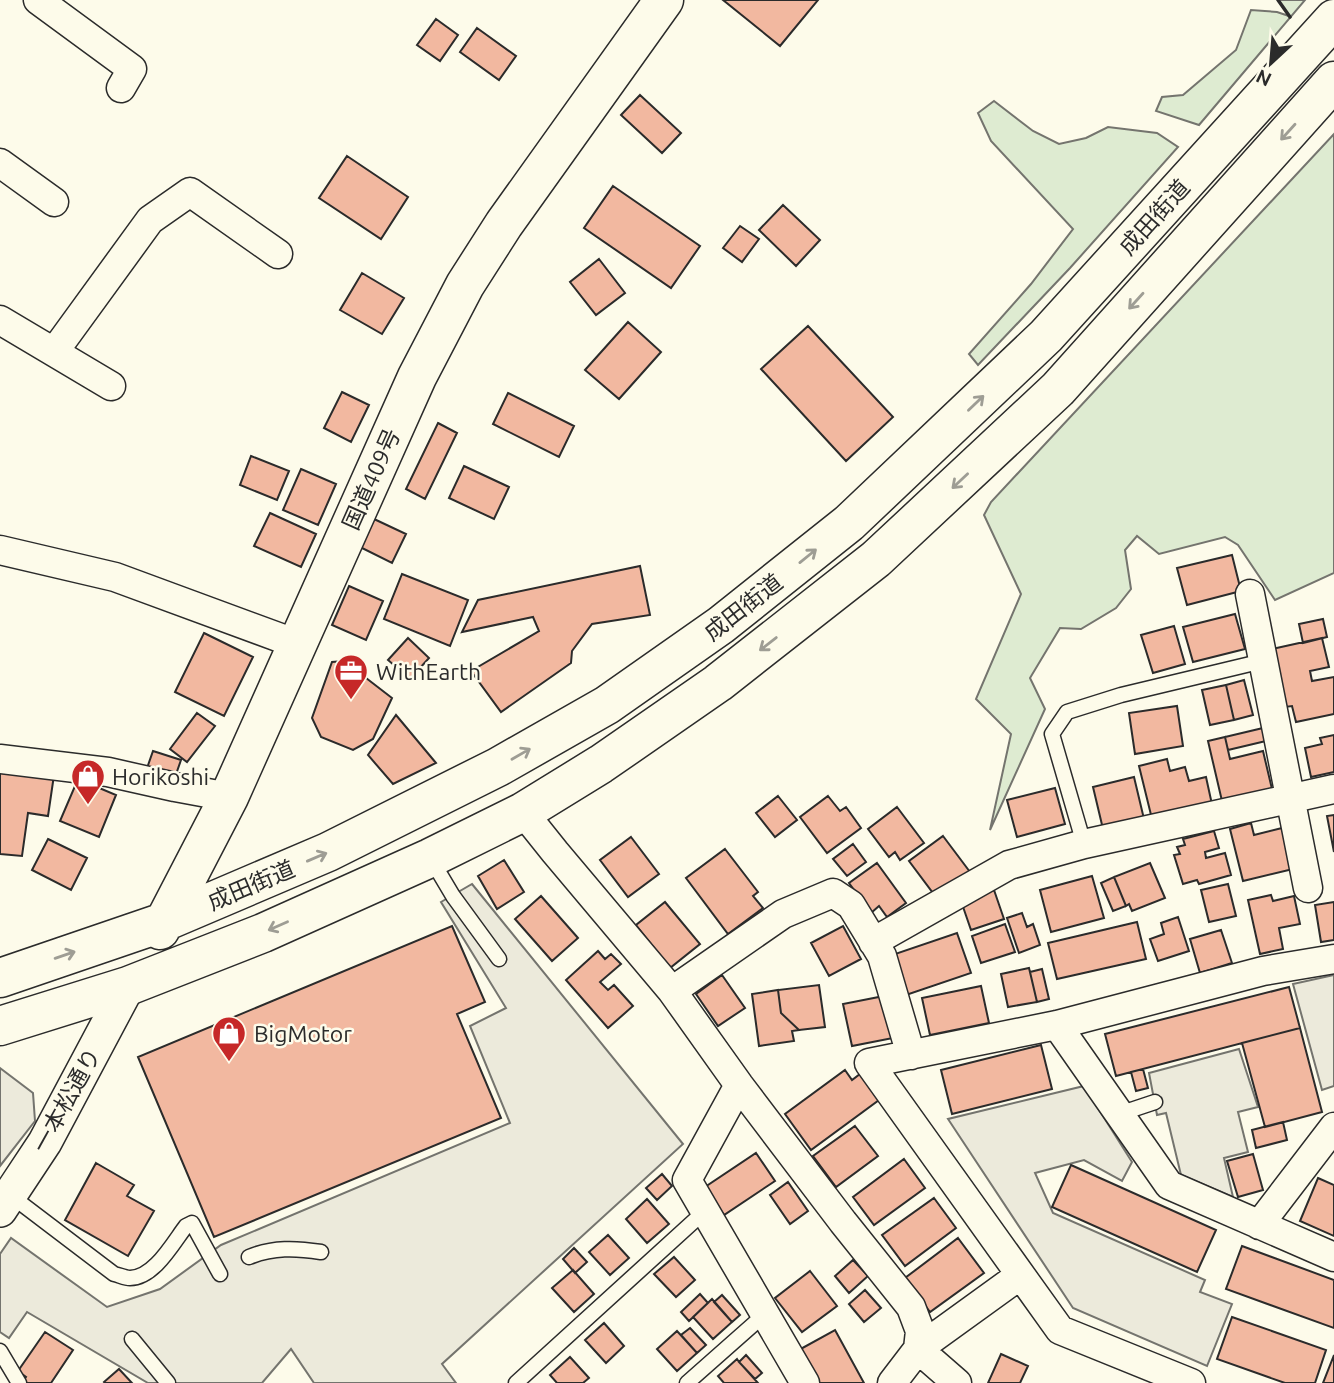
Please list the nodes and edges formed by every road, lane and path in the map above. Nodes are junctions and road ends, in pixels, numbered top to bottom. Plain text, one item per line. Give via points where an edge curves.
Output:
1 (38, 0) edge
2 (664, 0) edge
3 (1334, 19) edge
4 (1334, 81) edge
5 (121, 88) dead end
6 (0, 163) edge
7 (54, 202) dead end
8 (278, 254) dead end
9 (0, 320) edge
10 (54, 352) junction
11 (111, 386) dead end
12 (0, 550) edge
13 (1250, 594) dead end
14 (297, 644) junction
15 (1263, 661) junction
16 (0, 759) edge
17 (1334, 789) edge
18 (229, 797) junction
19 (1292, 799) junction
20 (523, 812) junction
21 (1084, 844) junction
22 (430, 858) junction
23 (1308, 888) dead end
24 (164, 922) junction
25 (873, 942) junction
26 (499, 959) dead end
27 (1334, 959) edge
28 (0, 978) edge
29 (128, 986) junction
30 (672, 991) junction
31 (1057, 1025) junction
32 (0, 1026) edge
33 (911, 1055) junction
34 (739, 1085) junction
35 (1155, 1102) dead end
36 (1119, 1114) junction
37 (1334, 1127) edge
38 (5, 1203) edge
39 (705, 1211) junction
40 (1259, 1225) junction
41 (321, 1252) dead end
42 (249, 1256) dead end
43 (1334, 1257) edge
44 (220, 1274) dead end
45 (1020, 1276) junction
46 (765, 1314) junction
47 (132, 1339) dead end
48 (918, 1349) junction
49 (0, 1351) edge
50 (19, 1383) edge
51 (168, 1383) edge
52 (516, 1383) edge
53 (687, 1383) edge
54 (805, 1383) edge
55 (892, 1383) edge
56 (957, 1383) edge
57 (1191, 1383) edge

1 - 5 street via 132,69
2 - 14 highway, 国道409号 via 465,285 417,377
24 -> 3 highway, 成田街道 via 328,852 498,767 607,705 721,625 849,523 1046,336
4 -> 20 highway, 成田街道 via 1058,389 876,559 718,683
6 - 7 street
8 - 10 street via 190,192 150,220
9 - 10 street
10 - 11 street
12 - 14 street via 115,577
13 - 15 street
14 - 18 highway, 国道409号
15 - 19 street
15 - 21 lane via 1067,712 1052,734
16 - 18 street via 108,772
17 - 19 street
18 - 24 highway, 国道409号
19 - 21 street
19 - 23 street
20 - 22 highway, 成田街道
20 - 30 street
21 - 25 street via 1009,865
22 - 26 lane
22 -> 29 highway, 成田街道 via 263,933
28 -> 24 highway, 成田街道
24 - 29 highway, 国道409号
25 - 30 street via 851,905 833,892 783,914
25 - 33 street via 882,956
27 - 31 street via 1263,971
29 - 32 highway, 成田街道
29 - 38 street, 一本松通り via 45,1142
30 - 34 street
31 - 33 street
31 - 36 street
33 - 45 street via 869,1063
34 - 39 street via 687,1180
34 - 48 street via 911,1307 920,1331
35 - 36 lane
36 - 40 street via 1169,1185
37 - 40 street
38 - 44 lane via 114,1274 130,1279 153,1268 192,1223
39 - 46 street
39 - 52 lane
40 - 43 street
41 - 42 lane via 297,1248
45 - 48 street
45 - 57 street via 1060,1330
46 - 53 lane
46 - 54 street
47 - 51 lane
48 - 55 street
48 - 56 street
49 - 50 lane

